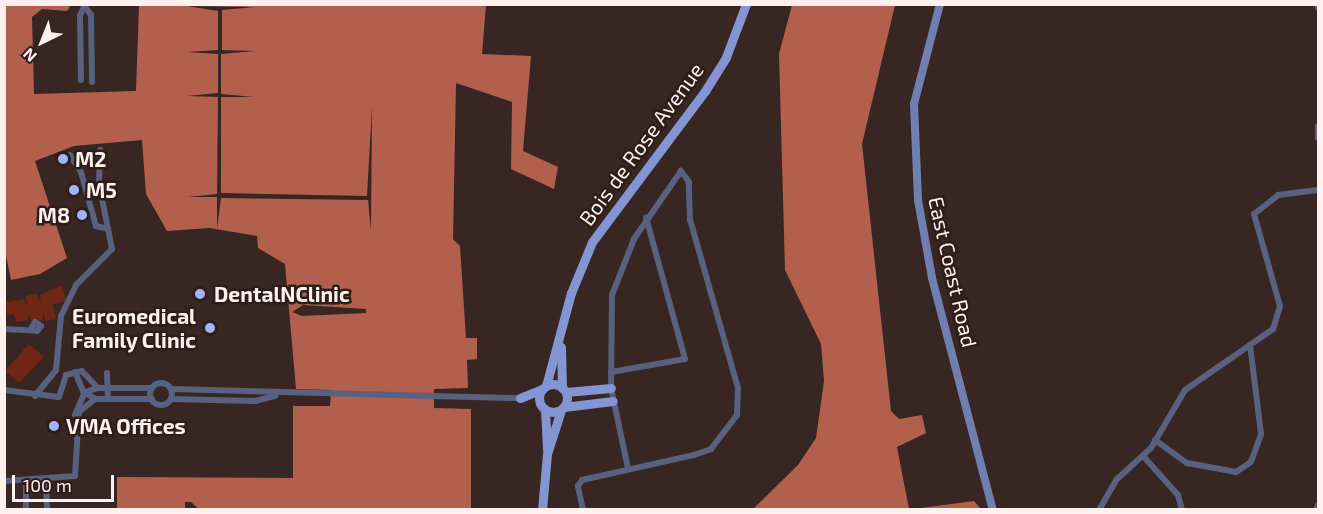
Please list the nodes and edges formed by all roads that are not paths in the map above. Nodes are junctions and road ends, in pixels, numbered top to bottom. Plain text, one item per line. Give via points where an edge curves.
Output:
1 (746, 4) edge
2 (940, 4) edge
3 (85, 6) edge
4 (81, 80) dead end
5 (92, 82) dead end
6 (1318, 126) edge
7 (1318, 138) edge
8 (100, 150) dead end
9 (70, 155) dead end
10 (1318, 190) edge
11 (646, 217) junction
12 (108, 230) junction
13 (33, 327) dead end
14 (4, 329) edge
15 (561, 341) junction
16 (1250, 345) junction
17 (79, 372) junction
18 (611, 372) junction
19 (108, 373) dead end
20 (98, 388) junction
21 (152, 388) junction
22 (544, 388) junction
23 (611, 388) junction
24 (108, 389) junction
25 (171, 389) junction
26 (4, 390) edge
27 (564, 390) junction
28 (85, 392) junction
29 (35, 396) junction
30 (275, 396) junction
31 (520, 398) junction
32 (95, 399) junction
33 (108, 399) junction
34 (152, 399) junction
35 (171, 399) junction
36 (612, 401) junction
37 (543, 408) junction
38 (562, 408) junction
39 (1155, 440) junction
40 (78, 449) junction
41 (547, 454) junction
42 (1144, 456) junction
43 (628, 469) junction
44 (46, 480) junction
45 (4, 481) edge
46 (26, 481) junction
47 (1318, 506) edge
48 (26, 510) edge
49 (47, 510) edge
50 (542, 510) edge
51 (583, 510) edge
52 (993, 510) edge
53 (1099, 510) edge
54 (1182, 510) edge
55 (1316, 510) edge

1 - 15 main road, Bois de Rose Avenue via 726,57 705,91 592,242 571,293
2 - 52 main road, East Coast Road via 914,104 918,200 932,278
3 - 4 street via 80,16
3 - 5 street via 91,15
6 - 7 street
8 - 12 street
9 - 12 street via 81,171 96,226
10 - 16 street via 1278,195 1254,214 1280,306 1273,329
11 - 18 street via 616,276
11 - 18 street via 685,359
11 - 43 street via 681,171 689,182 690,220 739,399 730,430 711,449
12 - 29 street via 112,249 76,285 61,316 56,370
13 - 14 street
15 - 22 main road, Bois de Rose Avenue
15 - 27 main road, Bois de Rose Avenue
16 - 39 street via 1185,390
16 - 39 street via 1261,434 1251,462 1236,472 1187,462
17 - 20 street
17 - 28 street
17 - 29 street via 66,376 63,395
18 - 23 street
19 - 24 street
20 - 24 street
20 - 28 street
21 - 24 street
21 - 25 street via 163,383
21 - 34 street
22 - 27 main road
22 - 31 main road
22 - 37 main road, Bois de Rose Avenue
23 - 27 main road
23 - 36 street
24 - 33 street
25 - 30 street
25 - 35 street
26 - 29 street
27 - 38 main road, Bois de Rose Avenue
28 - 32 street
28 - 40 street via 76,405
30 - 31 street
30 - 35 street via 255,401
31 - 37 main road
32 - 33 street
32 - 40 street via 79,412
33 - 34 street
34 - 35 street via 161,405
36 - 38 main road
36 - 43 street
37 - 38 main road
37 - 41 main road
38 - 41 main road
39 - 42 street
40 - 44 street via 75,476
41 - 50 main road
42 - 53 street via 1116,480
42 - 54 street via 1178,495
43 - 51 street via 582,480 578,486
44 - 46 street
44 - 49 street
45 - 46 street
46 - 48 street
47 - 55 street

